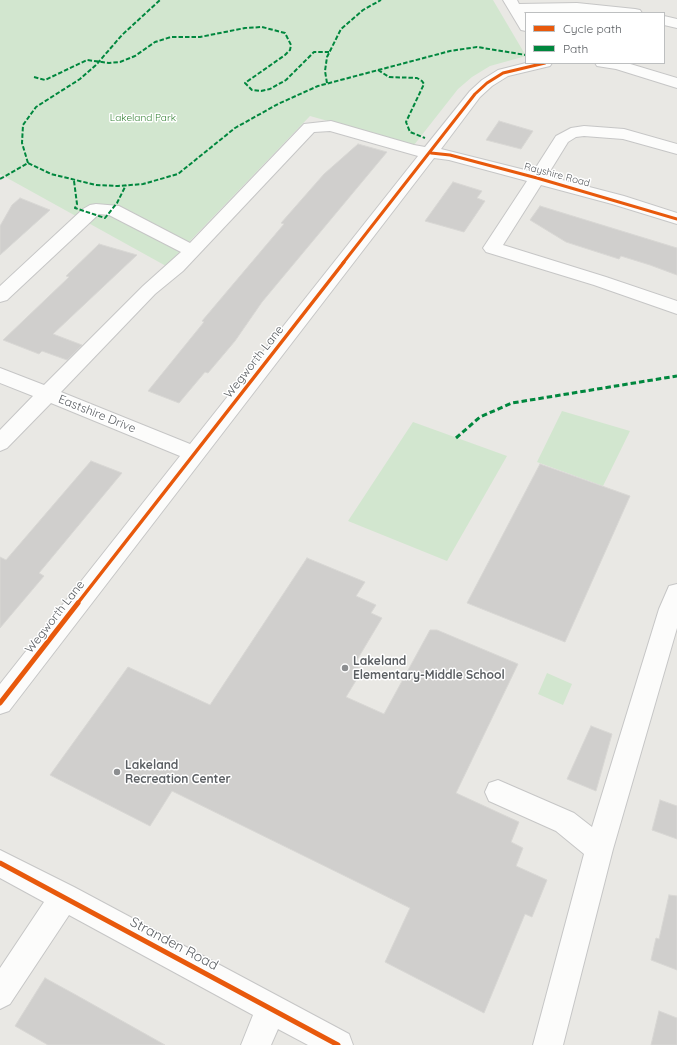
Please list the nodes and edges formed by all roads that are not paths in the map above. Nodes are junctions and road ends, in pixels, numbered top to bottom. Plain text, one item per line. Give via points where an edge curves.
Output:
1 (512, 4) edge
2 (625, 12) edge
3 (665, 20) edge
4 (677, 24) edge
5 (525, 25) edge
6 (539, 64) edge
7 (610, 64) edge
8 (677, 83) edge
9 (677, 149) edge
10 (431, 153) junction
11 (537, 178) junction
12 (677, 219) edge
13 (192, 251) junction
14 (1, 293) edge
15 (677, 308) edge
16 (0, 375) edge
17 (47, 394) junction
18 (0, 444) edge
19 (195, 454) junction
20 (677, 593) edge
21 (0, 703) edge
22 (498, 792) dead end
23 (599, 849) junction
24 (0, 863) edge
25 (64, 897) junction
26 (0, 994) edge
27 (271, 1009) junction
28 (256, 1045) edge
29 (338, 1045) edge
30 (548, 1045) edge

1 - 2 street
1 - 5 street
3 - 4 street
6 - 10 street, Wegworth Lane via 503,73 486,83
7 - 8 street
9 - 11 street via 624,134 584,131 571,133 562,139
10 - 11 street, Rayshire Road via 450,155
10 - 13 street, Rayshire Road via 412,150 332,126 310,127
10 - 19 street, Wegworth Lane
11 - 12 street, Rayshire Road
11 - 15 street via 492,248
13 - 14 street via 113,210 103,208 89,213
13 - 17 street, Rayshire Road via 149,290
16 - 17 street, Eastshire Drive
17 - 18 street, Rayshire Road
17 - 19 street, Eastshire Drive
19 - 21 street, Wegworth Lane
20 - 23 street
22 - 23 street via 565,822
23 - 30 street
24 - 25 street, Stranden Road
25 - 26 street
25 - 27 street, Stranden Road
27 - 28 street
27 - 29 street, Stranden Road

